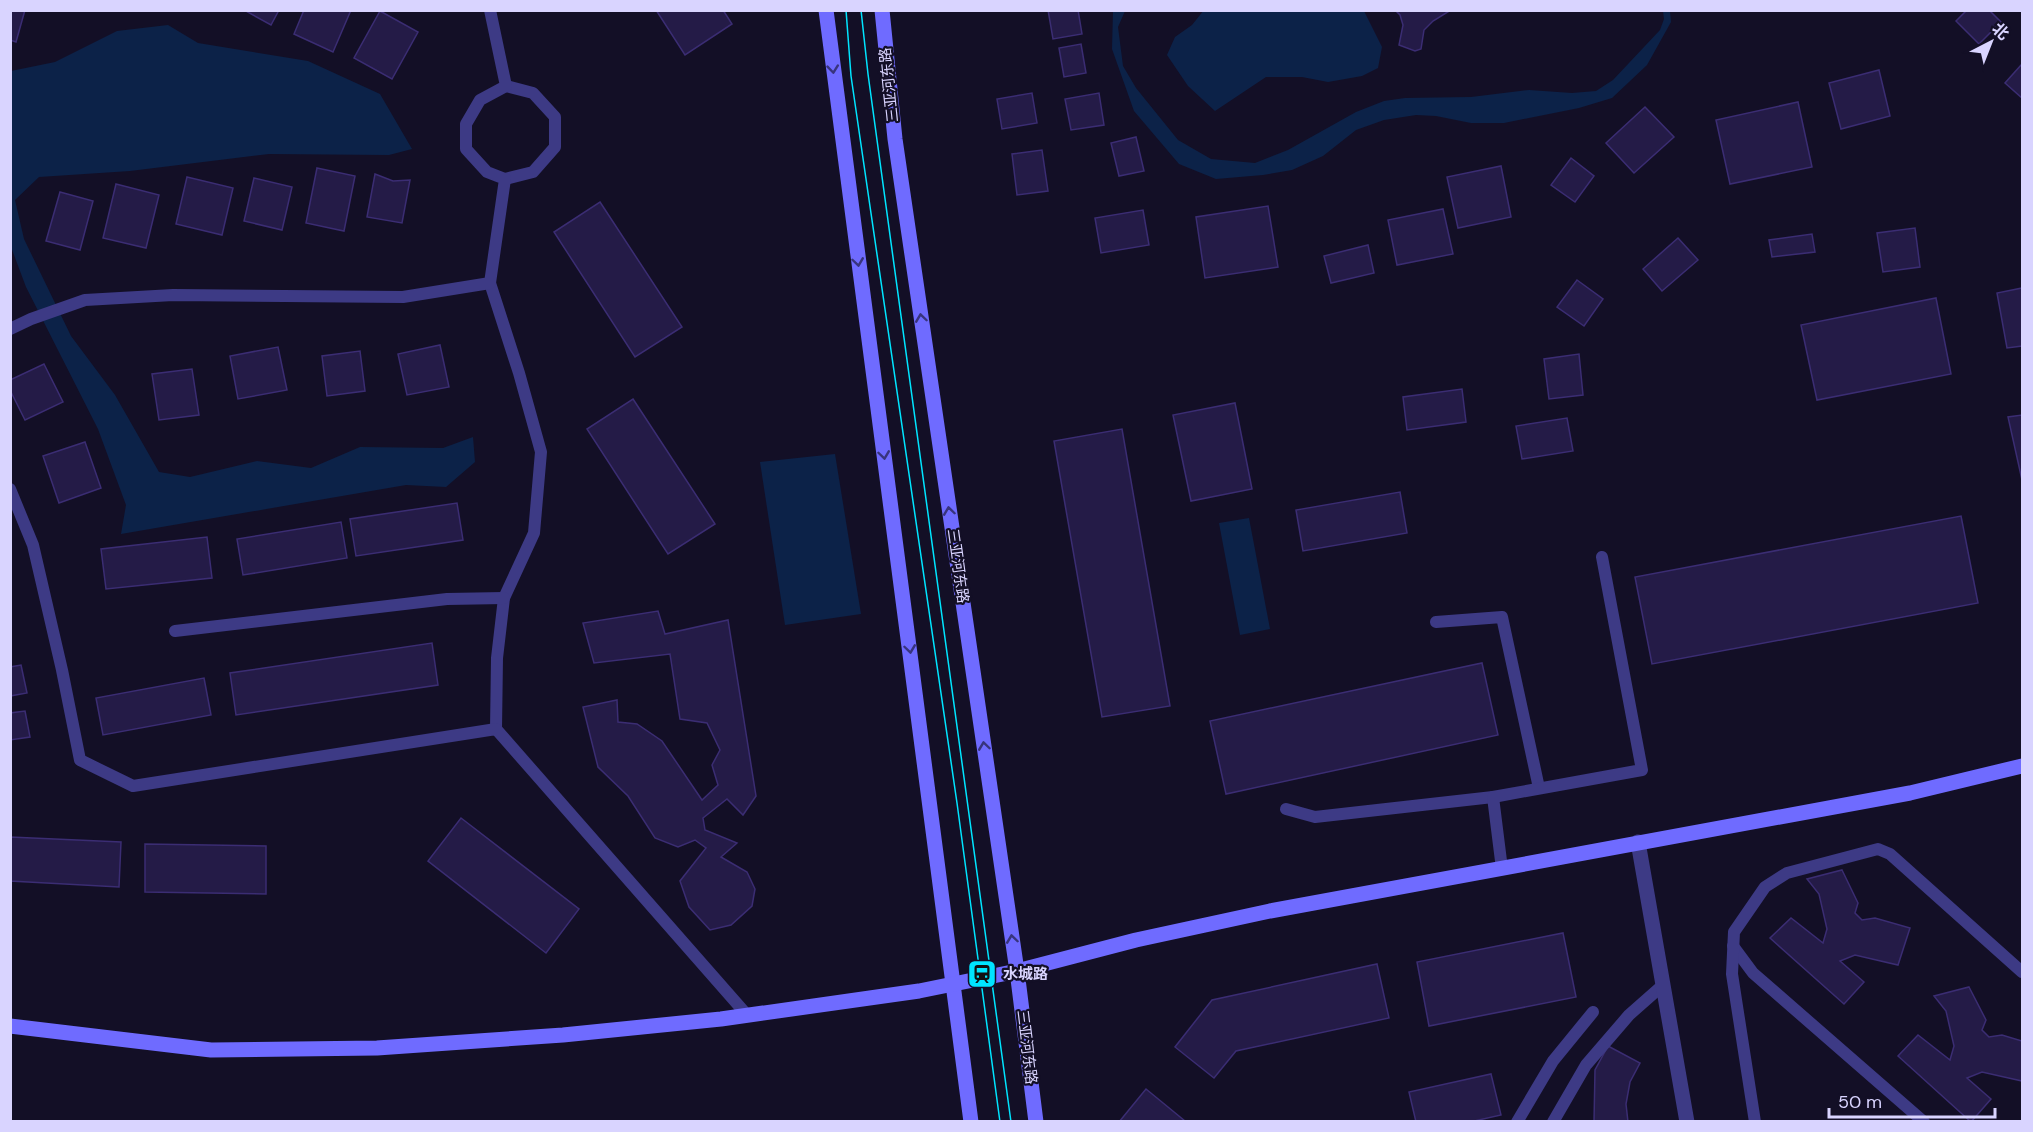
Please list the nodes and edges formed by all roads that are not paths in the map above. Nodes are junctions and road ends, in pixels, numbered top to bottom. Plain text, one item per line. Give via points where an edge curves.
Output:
1 (490, 10) edge
2 (826, 10) edge
3 (882, 10) edge
4 (506, 86) junction
5 (505, 179) junction
6 (490, 284) junction
7 (10, 329) edge
8 (10, 489) edge
9 (1602, 557) dead end
10 (504, 598) junction
11 (1436, 622) dead end
12 (175, 631) dead end
13 (496, 729) junction
14 (2022, 766) edge
15 (1539, 788) junction
16 (1493, 797) junction
17 (1286, 809) dead end
18 (1638, 843) junction
19 (1503, 869) junction
20 (1733, 946) junction
21 (1017, 971) junction
22 (2022, 972) edge
23 (954, 984) junction
24 (1663, 985) junction
25 (1593, 1012) dead end
26 (747, 1015) junction
27 (10, 1026) edge
28 (971, 1122) edge
29 (1036, 1122) edge
30 (1517, 1122) edge
31 (1553, 1122) edge
32 (1688, 1122) edge
33 (1755, 1122) edge
34 (1924, 1122) edge

1 - 4 lane
2 -> 23 main road
21 -> 3 main road, 三亚河东路 via 895,139
4 - 5 lane via 480,100 466,124 466,149 487,172
4 - 5 lane via 534,93 555,117 555,147 533,172
5 - 6 lane
6 - 7 lane via 403,297 173,295 85,300
6 - 10 lane via 540,452 534,533
8 - 13 lane via 33,545 80,760 133,786
9 - 15 lane via 1642,770
10 - 12 lane via 447,599
10 - 13 lane via 497,658
11 - 15 lane via 1502,617
13 - 26 lane
14 - 18 main road via 1910,793
15 - 16 lane
16 - 17 lane via 1315,817
16 - 19 lane
18 - 19 main road
18 - 24 street
19 - 21 main road via 1215,923
20 - 22 lane via 1734,932 1765,887 1787,873 1878,849 1890,854
20 - 33 lane via 1732,974
20 - 34 lane via 1754,973
21 - 23 main road
21 - 29 main road, 三亚河东路
23 - 26 main road
23 - 28 main road
24 - 31 lane via 1629,1015 1586,1065
24 - 32 street
25 - 30 lane via 1553,1061
26 - 27 main road via 562,1035 377,1048 211,1050

